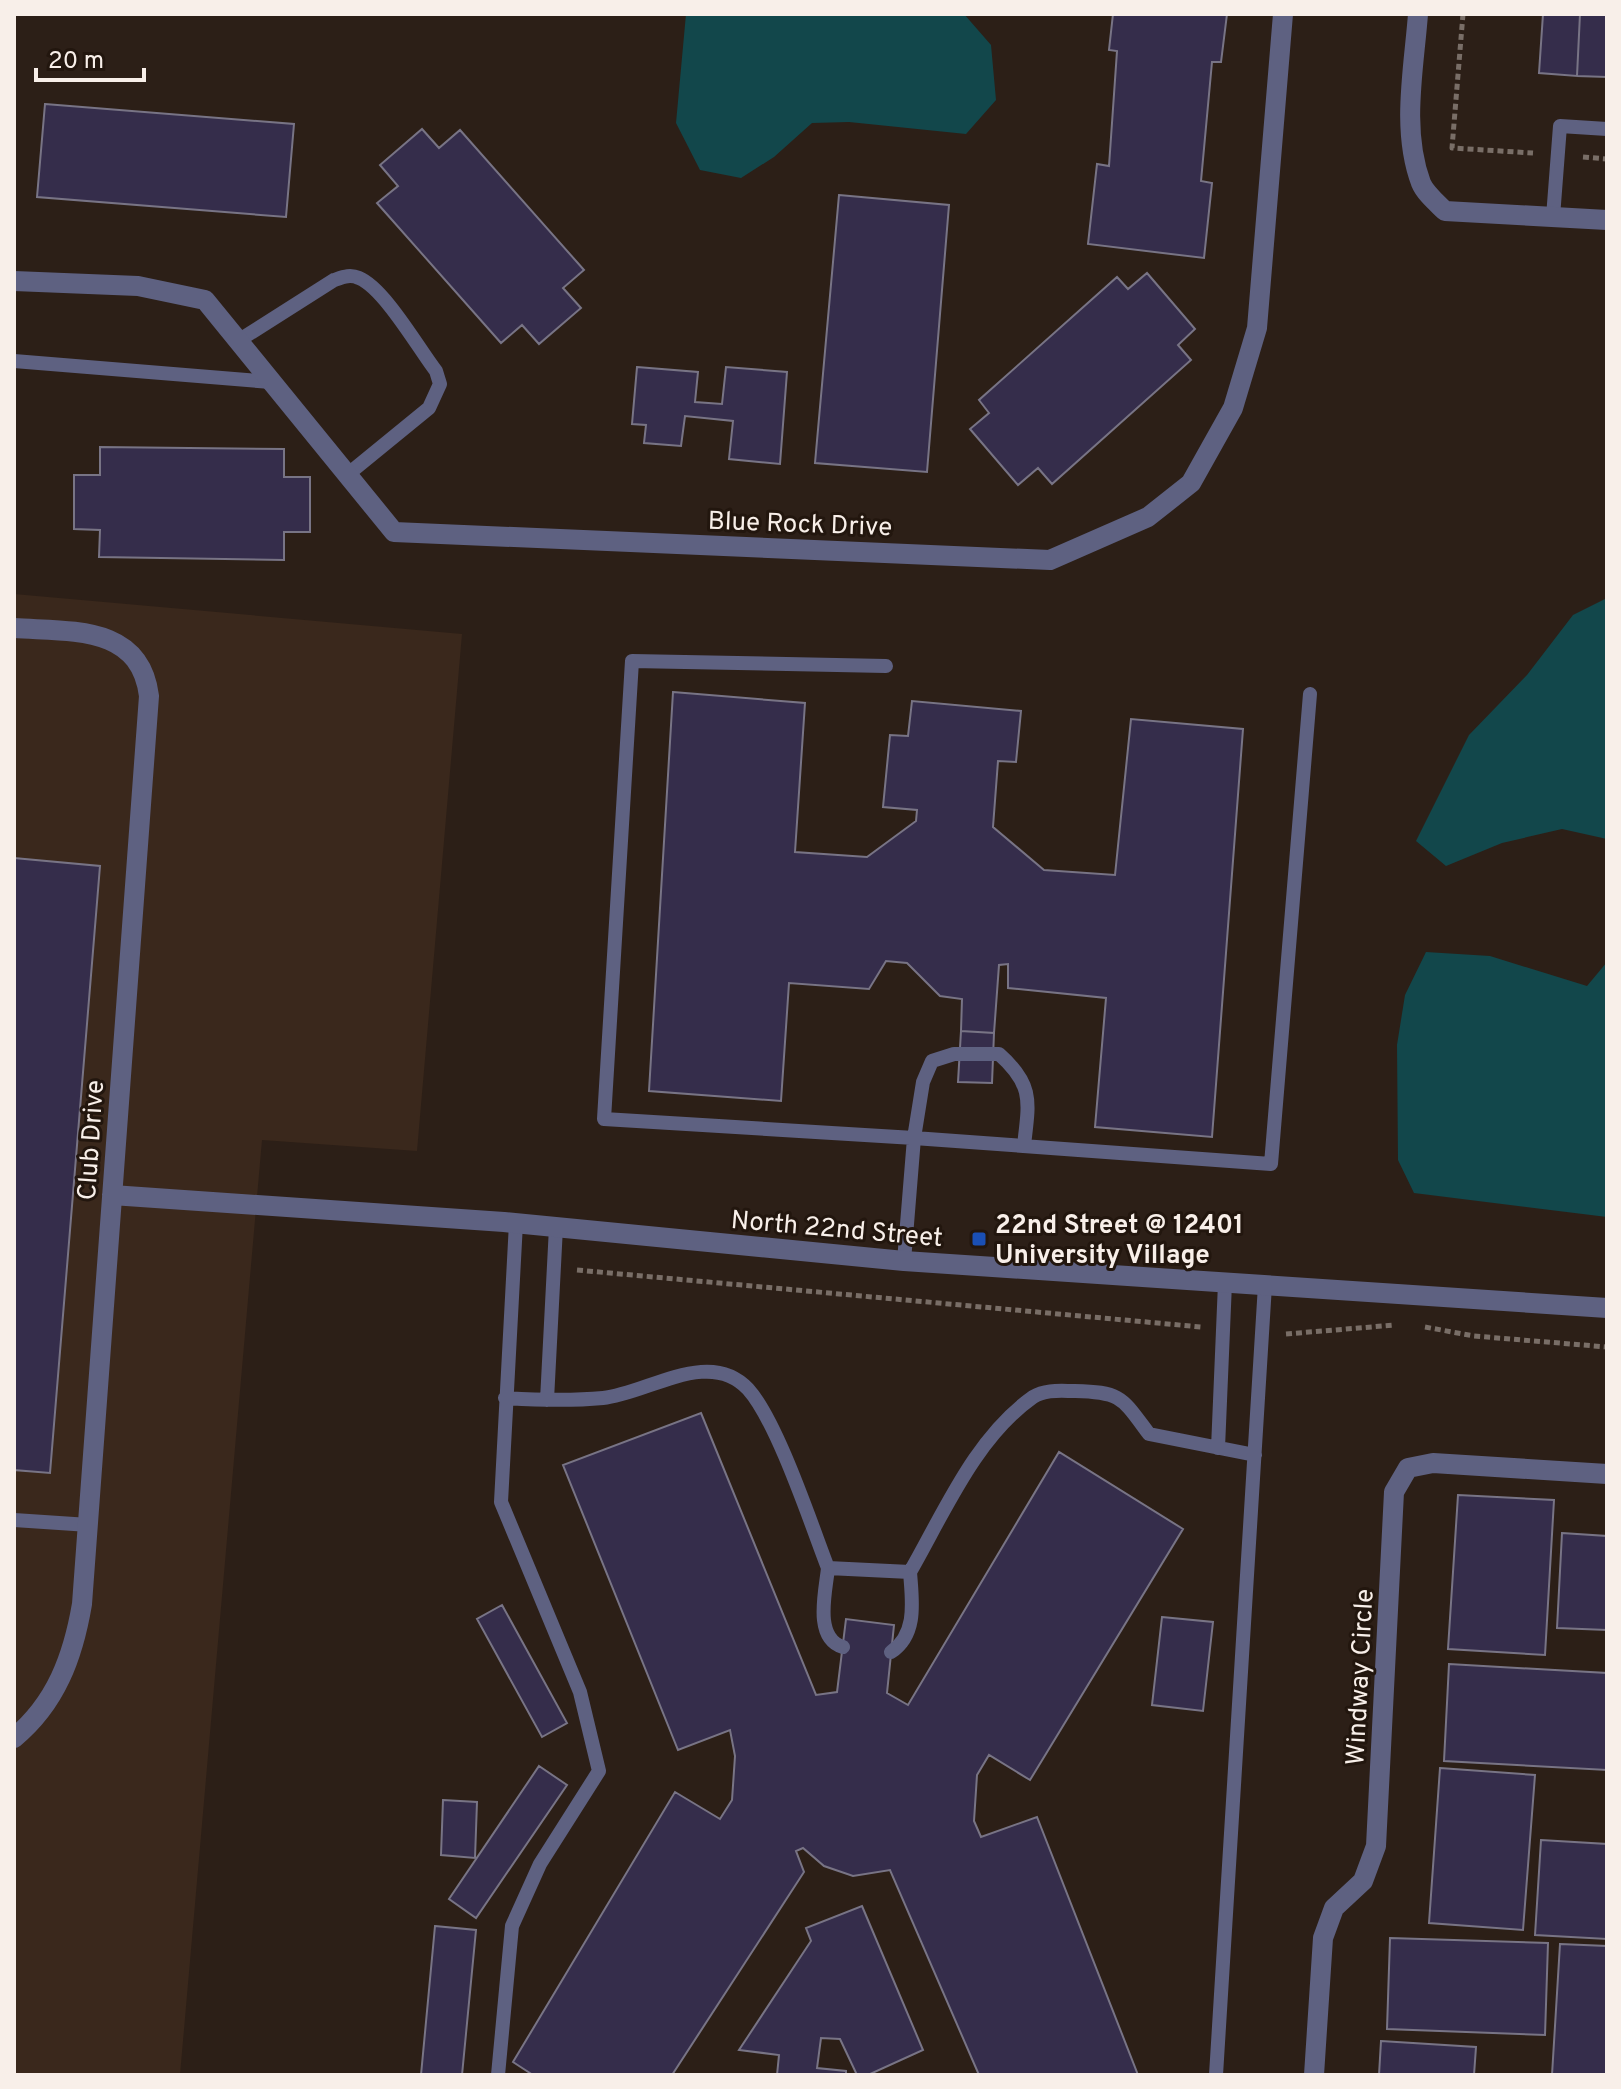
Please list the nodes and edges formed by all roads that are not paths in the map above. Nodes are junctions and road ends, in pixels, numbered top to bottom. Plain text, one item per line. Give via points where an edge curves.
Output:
1 (1283, 14) edge
2 (1418, 14) edge
3 (1607, 129) edge
4 (1553, 217) junction
5 (1607, 220) edge
6 (14, 281) edge
7 (238, 341) junction
8 (14, 361) edge
9 (271, 382) junction
10 (347, 475) junction
11 (14, 628) edge
12 (886, 666) dead end
13 (1310, 694) dead end
14 (914, 1138) junction
15 (1024, 1145) junction
16 (112, 1195) junction
17 (516, 1223) junction
18 (556, 1227) junction
19 (904, 1261) junction
20 (1225, 1283) junction
21 (1265, 1285) junction
22 (1607, 1308) edge
23 (505, 1398) junction
24 (547, 1400) junction
25 (1218, 1448) junction
26 (1255, 1455) junction
27 (1607, 1474) edge
28 (14, 1520) edge
29 (89, 1525) junction
30 (828, 1568) junction
31 (910, 1572) junction
32 (843, 1647) dead end
33 (891, 1652) dead end
34 (14, 1738) edge
35 (498, 2075) edge
36 (1216, 2075) edge
37 (1314, 2075) edge

1 - 10 street, Blue Rock Drive via 1257,328 1233,408 1191,483 1148,517 1050,560 394,532
2 - 4 street via 1410,130 1421,185 1445,211
3 - 4 lane via 1560,126
4 - 5 street
6 - 7 street, Blue Rock Drive via 138,286 205,300
7 - 9 street, Blue Rock Drive
7 - 10 lane via 346,276 360,278 374,289 436,371 440,384 429,408
8 - 9 lane
9 - 10 street, Blue Rock Drive
11 - 16 street, Club Drive via 99,635 130,652 147,680
12 - 14 lane via 632,661 604,1119
13 - 15 lane via 1271,1164
14 - 15 lane
14 - 15 lane via 932,1061 954,1054 999,1054 1025,1081 1029,1105
14 - 19 lane
16 - 17 street, North 22nd Street
16 - 29 street, Club Drive
17 - 18 street, North 22nd Street
17 - 23 lane
18 - 19 street, North 22nd Street
18 - 24 lane
19 - 20 street, North 22nd Street
20 - 21 street, North 22nd Street
20 - 25 lane
21 - 22 street, North 22nd Street
21 - 26 lane
23 - 24 lane
23 - 35 lane via 501,1502 580,1692 599,1771 540,1864 512,1926
24 - 30 lane via 606,1398 689,1373 727,1376 743,1385 776,1438
25 - 26 lane
25 - 31 lane via 1149,1434 1125,1403 1107,1392 1051,1391 1034,1396 983,1447
26 - 36 lane
27 - 37 street, Windway Circle via 1433,1463 1408,1468 1394,1492 1376,1846 1363,1881 1334,1908 1323,1938
28 - 29 lane
29 - 34 street, Club Drive via 82,1604 67,1667 52,1696
30 - 31 lane
30 - 32 lane via 826,1631
31 - 33 lane via 910,1627 902,1645

